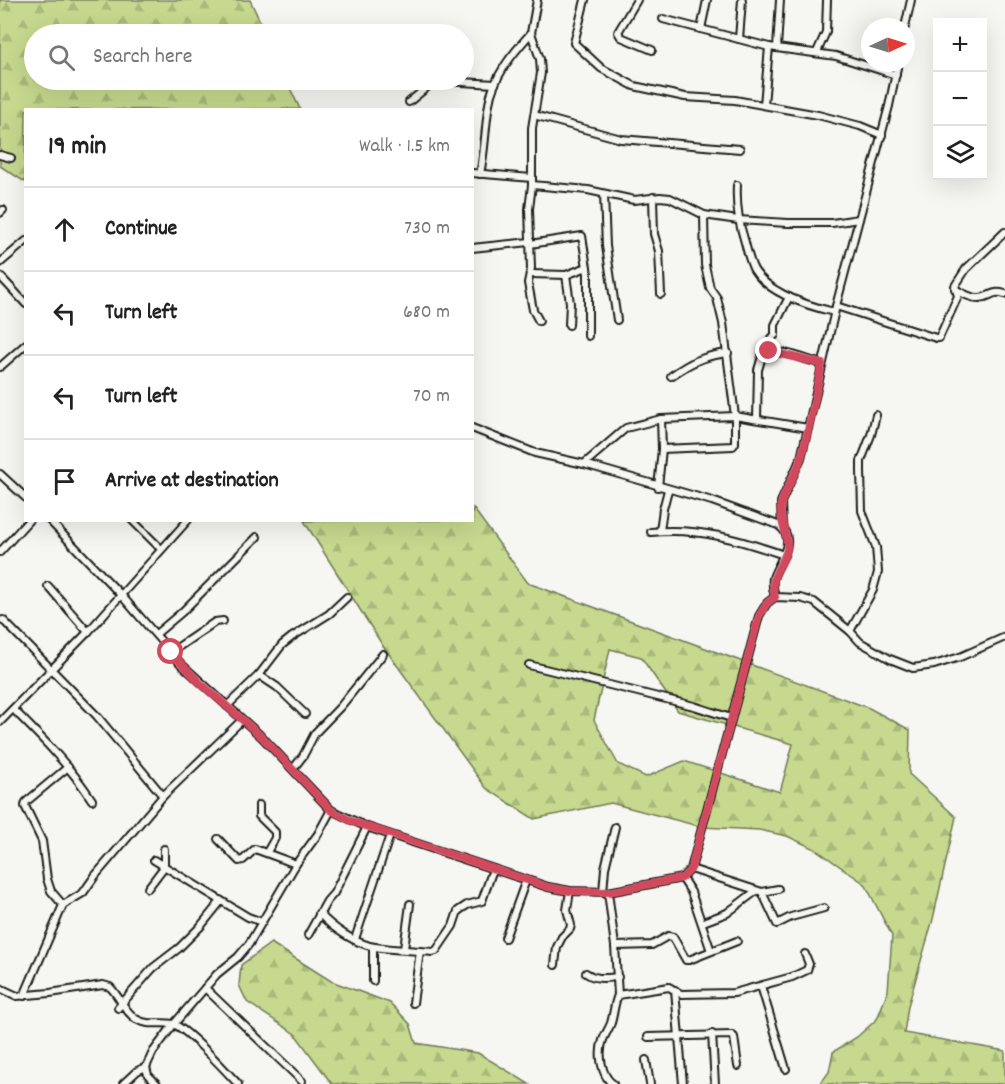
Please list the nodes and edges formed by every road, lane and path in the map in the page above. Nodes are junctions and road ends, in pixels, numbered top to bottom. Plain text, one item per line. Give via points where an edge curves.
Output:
1 (537, 0) edge
2 (585, 0) edge
3 (637, 0) edge
4 (707, 0) edge
5 (742, 0) edge
6 (780, 0) edge
7 (827, 0) edge
8 (911, 0) edge
9 (907, 18) edge
10 (663, 19) dead end
11 (701, 29) junction
12 (531, 33) junction
13 (739, 39) junction
14 (769, 47) junction
15 (777, 48) junction
16 (652, 50) dead end
17 (817, 52) junction
18 (896, 72) edge
19 (896, 75) junction
20 (474, 83) edge
21 (495, 84) junction
22 (424, 90) edge
23 (409, 102) dead end
24 (764, 105) junction
25 (534, 115) junction
26 (882, 135) junction
27 (740, 149) dead end
28 (0, 154) edge
29 (11, 158) dead end
30 (474, 173) edge
31 (480, 174) junction
32 (532, 178) junction
33 (532, 185) junction
34 (737, 185) dead end
35 (604, 194) junction
36 (653, 197) junction
37 (704, 215) junction
38 (859, 219) junction
39 (738, 220) junction
40 (1005, 232) edge
41 (24, 243) edge
42 (530, 243) junction
43 (474, 248) edge
44 (0, 263) edge
45 (587, 267) junction
46 (531, 274) junction
47 (566, 275) junction
48 (0, 276) edge
49 (954, 289) junction
50 (661, 294) dead end
51 (1005, 294) edge
52 (789, 297) junction
53 (24, 302) edge
54 (835, 309) junction
55 (539, 321) dead end
56 (617, 321) dead end
57 (569, 325) dead end
58 (588, 336) dead end
59 (24, 346) edge
60 (769, 351) junction
61 (728, 353) junction
62 (822, 364) junction
63 (0, 367) edge
64 (671, 376) dead end
65 (876, 415) dead end
66 (735, 416) junction
67 (661, 419) junction
68 (757, 419) junction
69 (474, 429) edge
70 (808, 429) junction
71 (662, 449) junction
72 (584, 464) junction
73 (0, 474) edge
74 (658, 487) junction
75 (668, 490) junction
76 (24, 496) edge
77 (27, 522) edge
78 (53, 522) edge
79 (136, 522) edge
80 (186, 522) edge
81 (782, 528) junction
82 (660, 531) junction
83 (651, 532) dead end
84 (257, 537) dead end
85 (161, 549) junction
86 (0, 552) edge
87 (784, 555) junction
88 (48, 586) dead end
89 (121, 595) junction
90 (347, 597) dead end
91 (775, 597) junction
92 (3, 620) dead end
93 (223, 621) dead end
94 (850, 631) junction
95 (88, 632) junction
96 (156, 634) junction
97 (1005, 640) edge
98 (171, 652) junction
99 (383, 654) dead end
100 (529, 664) dead end
101 (52, 669) junction
102 (259, 675) junction
103 (227, 706) junction
104 (13, 709) junction
105 (305, 714) dead end
106 (731, 718) junction
107 (242, 720) junction
108 (0, 722) edge
109 (68, 767) junction
110 (293, 768) junction
111 (164, 796) junction
112 (92, 800) dead end
113 (259, 805) dead end
114 (331, 810) junction
115 (367, 827) junction
116 (615, 827) dead end
117 (390, 835) junction
118 (218, 839) dead end
119 (164, 849) dead end
120 (267, 852) junction
121 (154, 860) dead end
122 (296, 864) junction
123 (164, 867) junction
124 (493, 869) junction
125 (691, 869) junction
126 (682, 878) junction
127 (526, 880) junction
128 (148, 888) dead end
129 (778, 889) dead end
130 (570, 891) junction
131 (759, 891) junction
132 (605, 892) junction
133 (221, 901) junction
134 (410, 904) dead end
135 (63, 905) junction
136 (824, 908) dead end
137 (319, 913) junction
138 (262, 922) junction
139 (703, 922) junction
140 (308, 935) dead end
141 (505, 938) dead end
142 (355, 939) junction
143 (737, 941) dead end
144 (615, 946) junction
145 (373, 947) junction
146 (404, 949) junction
147 (420, 951) junction
148 (711, 951) junction
149 (805, 954) dead end
150 (555, 965) dead end
151 (586, 973) dead end
152 (618, 977) junction
153 (373, 981) dead end
154 (761, 986) junction
155 (0, 988) edge
156 (205, 988) junction
157 (675, 990) junction
158 (618, 995) junction
159 (24, 996) junction
160 (413, 1003) dead end
161 (120, 1005) junction
162 (174, 1024) junction
163 (712, 1034) junction
164 (680, 1036) junction
165 (648, 1037) dead end
166 (646, 1060) dead end
167 (738, 1066) dead end
168 (146, 1067) junction
169 (786, 1069) dead end
170 (302, 1081) dead end
171 (123, 1084) edge
172 (157, 1084) edge
173 (238, 1084) edge
174 (613, 1084) edge
175 (650, 1084) edge
176 (683, 1084) edge
177 (715, 1084) edge

1 - 12 street
2 - 24 street via 574,43 619,79 685,97
3 - 16 street via 618,32 621,38
4 - 11 street
5 - 13 street
6 - 15 street
7 - 17 street via 826,32
8 - 9 street
10 - 11 street
11 - 13 street
12 - 21 street
12 - 25 street via 541,65
13 - 14 street
14 - 15 street
14 - 24 street
15 - 17 street
17 - 19 street
18 - 19 street
19 - 26 street
20 - 21 street
21 - 31 street
22 - 23 street
24 - 26 street via 839,120
25 - 27 street via 621,139
25 - 32 street
26 - 38 street
28 - 29 street
30 - 31 street
31 - 32 street
32 - 33 street
33 - 35 street
33 - 42 street
34 - 39 street
35 - 36 street via 637,200
35 - 56 street via 606,246
36 - 37 street via 670,198
36 - 50 street
37 - 39 street
37 - 61 street via 705,265 720,308
38 - 39 street via 844,223
38 - 54 street
39 - 52 street via 754,270 764,282
40 - 49 street via 966,269
41 - 44 street
42 - 43 street
42 - 45 street via 582,236
42 - 46 street
45 - 47 street
45 - 58 street
46 - 47 street
46 - 55 street via 528,283
47 - 57 street
48 - 53 street
49 - 51 street via 975,298 995,292
49 - 54 street via 957,299 941,336 936,338
52 - 54 street via 807,305
52 - 60 street via 775,325
54 - 62 street
59 - 63 street
60 - 62 street
60 - 68 street via 760,357
61 - 64 street via 692,361
61 - 66 street
62 - 70 street
65 - 94 street via 861,471 862,511 876,547 878,572 873,590
66 - 67 street
66 - 68 street
66 - 71 street via 733,446
67 - 71 street
67 - 72 street via 626,428
68 - 70 street
69 - 72 street via 535,453
70 - 81 street via 801,458 781,502
71 - 74 street
72 - 74 street
73 - 76 street
74 - 75 street
75 - 81 street via 742,511
75 - 82 street
77 - 86 street
78 - 89 street
79 - 85 street
80 - 85 street
81 - 87 street via 787,545
82 - 83 street
82 - 87 street via 728,536
84 - 96 street
85 - 89 street
87 - 91 street via 772,582
88 - 95 street
89 - 95 street
89 - 96 street
90 - 102 street via 282,645
91 - 94 street via 814,602
91 - 106 street via 759,616
92 - 101 street
93 - 98 street via 215,622
94 - 97 street via 860,642 913,668 934,665
95 - 101 street
96 - 98 street
98 - 103 street
99 - 110 street via 315,734
100 - 106 street
101 - 104 street
101 - 111 street
102 - 103 street
102 - 105 street via 278,687
103 - 107 street
104 - 108 street
104 - 109 street
106 - 125 street
107 - 110 street
107 - 111 street
109 - 112 street
109 - 135 street via 25,806 42,841 51,891
110 - 114 street
111 - 135 street via 83,893
113 - 120 street via 257,813 276,836
114 - 115 street
114 - 122 street
115 - 117 street
115 - 137 street via 334,893
116 - 132 street via 605,868
117 - 124 street
117 - 142 street
118 - 120 street via 239,861 255,849
119 - 123 street
120 - 122 street
121 - 123 street
122 - 138 street
123 - 128 street
123 - 133 street
124 - 127 street
124 - 147 street via 482,901 458,911 436,951
125 - 126 street
125 - 131 street
126 - 132 street
126 - 139 street
127 - 130 street
127 - 141 street
129 - 131 street
130 - 132 street
130 - 150 street via 567,910 571,925 557,947
131 - 136 street via 777,924
131 - 139 street via 727,913
132 - 144 street
133 - 138 street
133 - 161 street via 200,927 153,968
134 - 146 street
135 - 159 street
137 - 140 street
137 - 142 street
138 - 156 street via 238,957
139 - 148 street
142 - 145 street
143 - 148 street
144 - 148 street via 652,945 668,936 673,937 686,960
144 - 152 street
145 - 146 street
145 - 153 street
146 - 147 street
147 - 160 street
149 - 154 street via 807,970
151 - 152 street via 598,978
152 - 158 street
154 - 157 street via 714,994 681,994
154 - 169 street
155 - 159 street
156 - 162 street
156 - 170 street
157 - 158 street via 669,987
157 - 164 street
158 - 174 street via 602,1045 602,1068
159 - 161 street via 103,985 110,987
161 - 162 street via 145,1023
162 - 168 street
162 - 173 street via 218,1061
163 - 164 street
163 - 167 street via 734,1037
163 - 177 street
164 - 165 street
164 - 176 street
166 - 175 street
168 - 171 street
168 - 172 street

